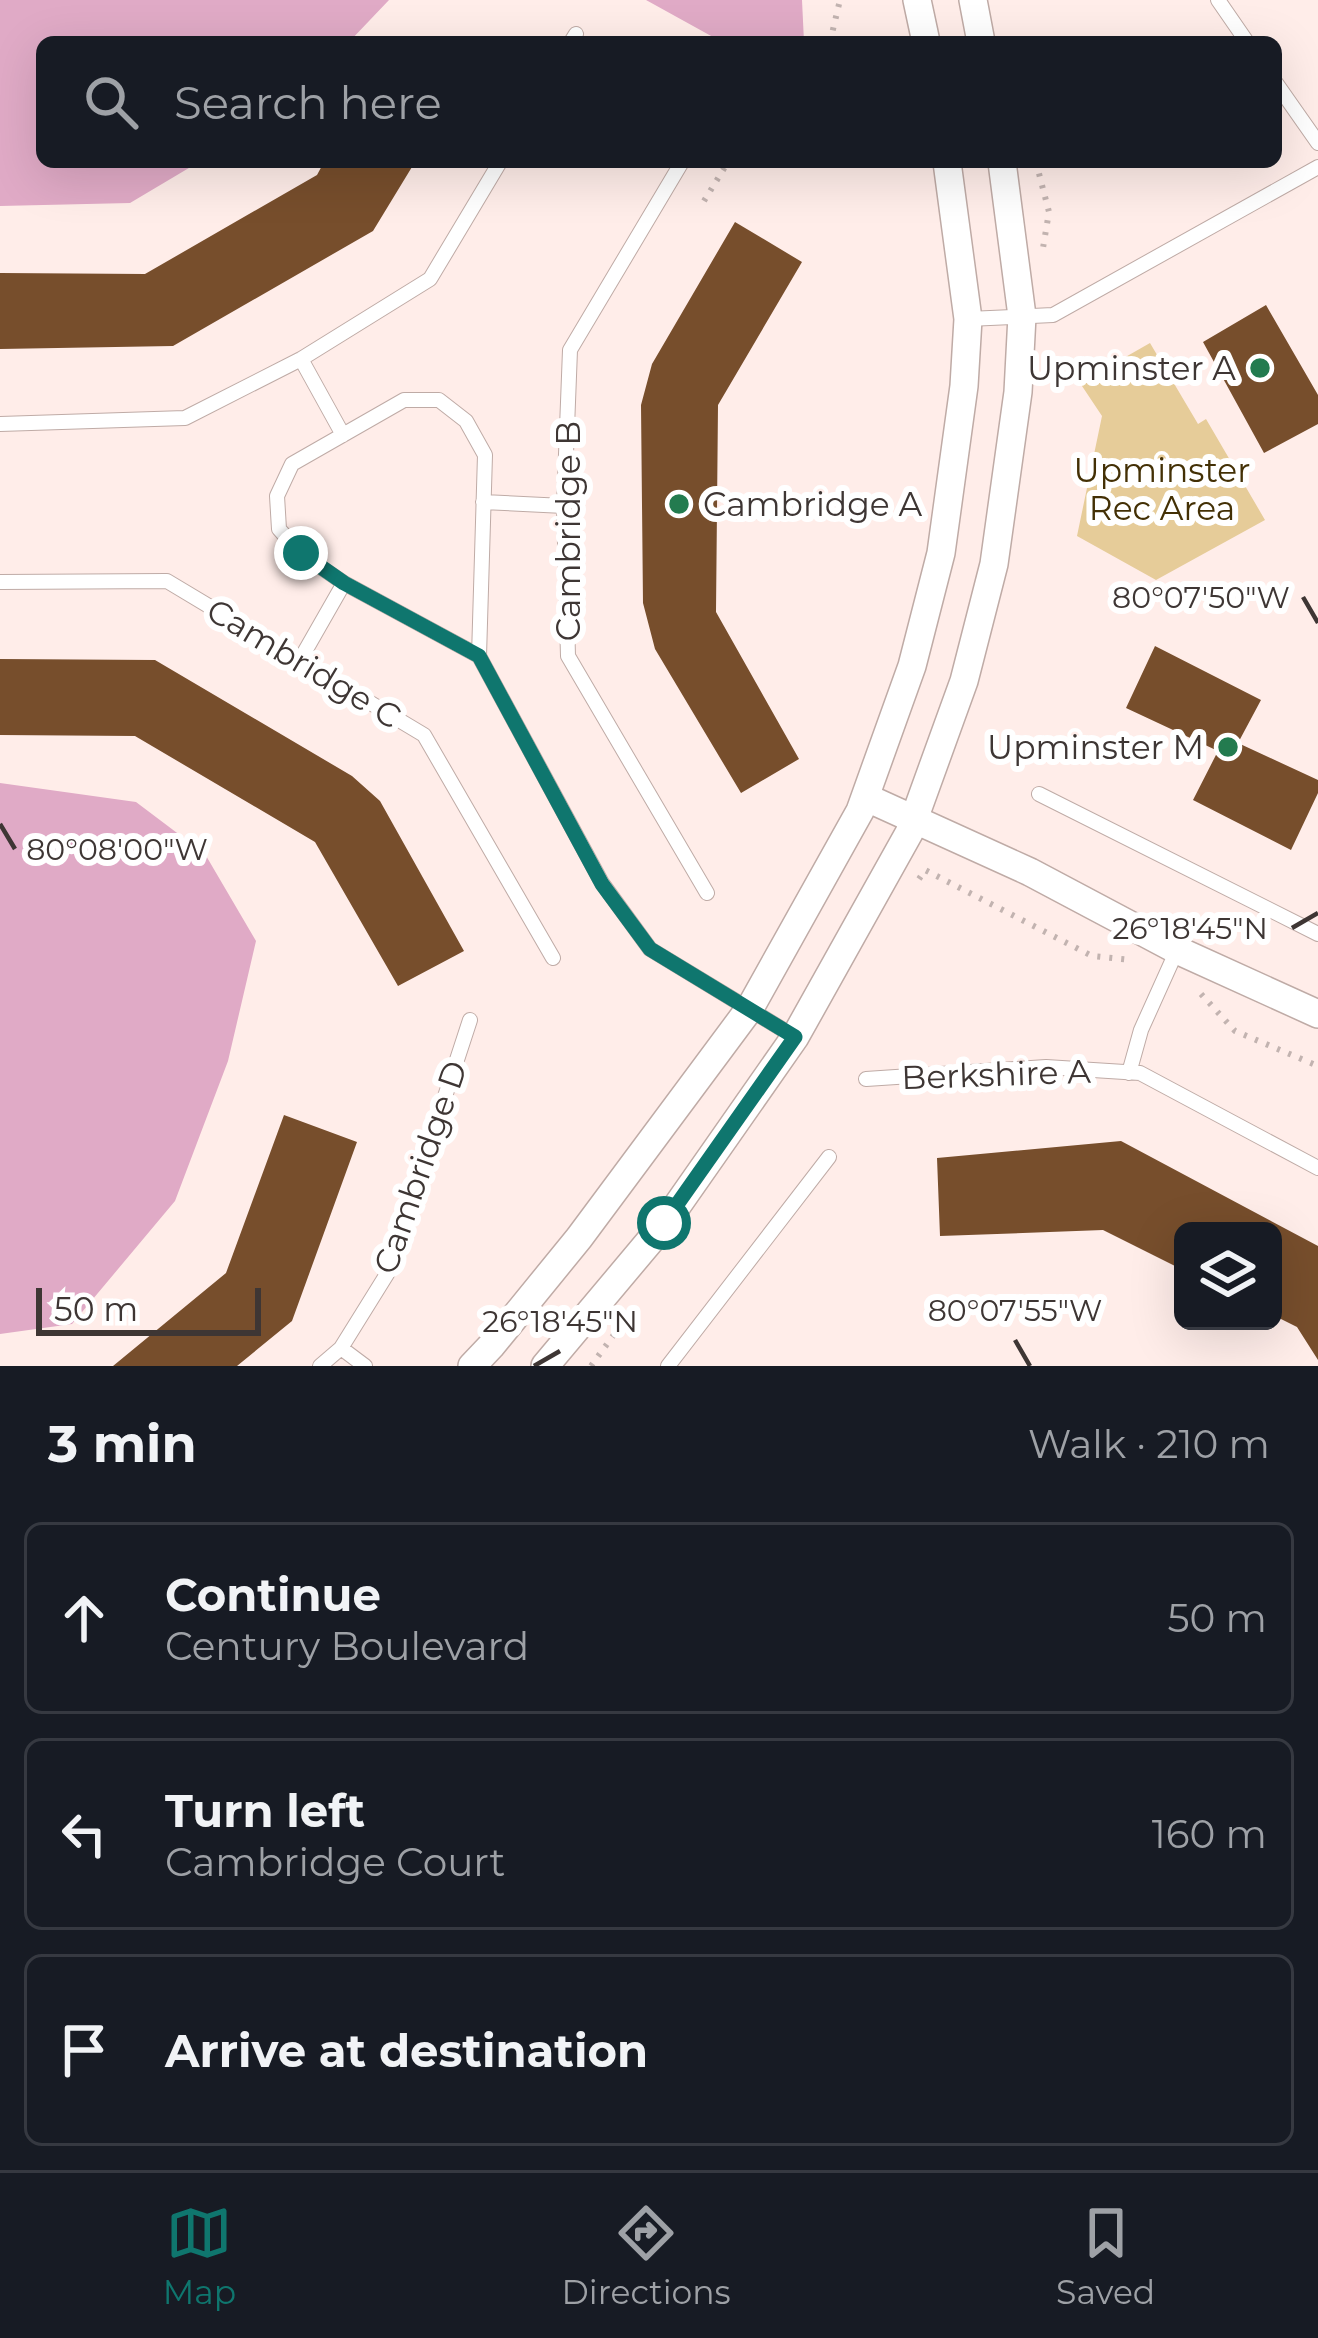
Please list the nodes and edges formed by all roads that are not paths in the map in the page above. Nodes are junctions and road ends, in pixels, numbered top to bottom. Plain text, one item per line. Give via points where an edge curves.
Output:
1 (917, 0) edge
2 (973, 0) edge
3 (1218, 0) edge
4 (925, 36) edge
5 (979, 36) edge
6 (1243, 36) edge
7 (1282, 91) edge
8 (1318, 142) edge
9 (1318, 167) edge
10 (496, 168) edge
11 (678, 168) edge
12 (948, 168) edge
13 (1002, 168) edge
14 (1022, 316) junction
15 (968, 319) junction
16 (301, 359) junction
17 (0, 424) edge
18 (343, 435) junction
19 (483, 502) junction
20 (564, 506) junction
21 (0, 582) edge
22 (344, 583) junction
23 (479, 656) junction
24 (300, 660) junction
25 (1039, 794) dead end
26 (866, 797) junction
27 (915, 818) junction
28 (707, 892) dead end
29 (1318, 934) edge
30 (1177, 950) junction
31 (554, 958) dead end
32 (750, 1008) junction
33 (1318, 1014) edge
34 (470, 1020) dead end
35 (795, 1037) junction
36 (1129, 1072) junction
37 (866, 1079) dead end
38 (829, 1157) dead end
39 (1318, 1168) edge
40 (341, 1348) junction
41 (320, 1366) edge
42 (364, 1366) edge
43 (472, 1366) edge
44 (545, 1366) edge
45 (668, 1366) edge

1 - 4 street
2 - 5 street
3 - 6 lane
7 - 8 lane
9 - 14 lane via 1053,315
10 - 16 lane via 430,279
11 - 20 lane, Cambridge B via 570,350
12 - 15 street
13 - 14 street
14 - 15 lane
14 - 27 street via 994,564 964,681
15 - 26 street via 941,554
16 - 17 lane via 185,418
16 - 18 lane
18 - 19 lane via 404,400 439,400 466,421 485,455
18 - 22 lane via 292,464 277,496 279,529
19 - 20 lane
19 - 23 lane
20 - 28 lane, Cambridge B via 568,656
21 - 24 lane, Cambridge C via 166,581
22 - 23 lane
22 - 24 lane
23 - 32 lane via 602,884 650,949
24 - 31 lane, Cambridge C via 424,735
25 - 29 lane
26 - 27 street
26 - 32 street
27 - 30 street
27 - 35 street
30 - 33 street
30 - 36 lane
32 - 35 lane
32 - 43 street via 579,1238
34 - 40 lane, Cambridge D via 387,1274
35 - 44 street via 664,1223
36 - 37 lane, Berkshire A via 1046,1067
36 - 39 lane, Berkshire A
38 - 45 lane
40 - 41 lane, Cambridge D
40 - 42 lane

